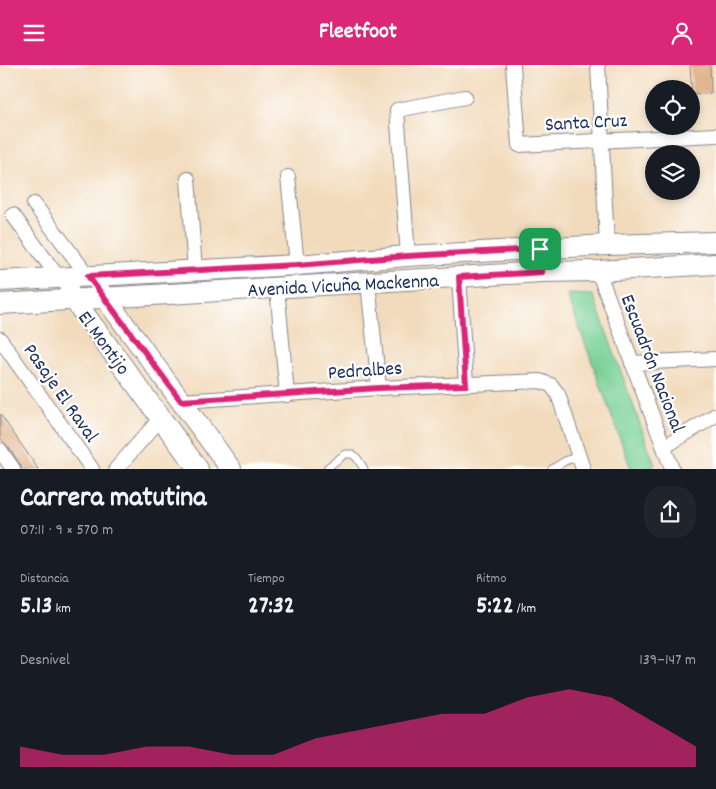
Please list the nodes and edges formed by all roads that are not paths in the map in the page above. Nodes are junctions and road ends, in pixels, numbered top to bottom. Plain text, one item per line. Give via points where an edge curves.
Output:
1 (513, 65) edge
2 (598, 65) edge
3 (465, 97) dead end
4 (716, 135) edge
5 (602, 141) junction
6 (288, 177) dead end
7 (188, 179) dead end
8 (34, 204) dead end
9 (13, 215) dead end
10 (714, 242) edge
11 (608, 245) junction
12 (540, 249) junction
13 (408, 256) junction
14 (714, 264) edge
15 (297, 265) junction
16 (195, 270) junction
17 (598, 271) junction
18 (542, 272) junction
19 (88, 276) junction
20 (58, 277) junction
21 (459, 277) junction
22 (411, 280) junction
23 (0, 281) edge
24 (368, 283) junction
25 (278, 288) junction
26 (106, 299) junction
27 (75, 300) junction
28 (0, 304) edge
29 (0, 339) edge
30 (716, 359) edge
31 (632, 363) junction
32 (466, 385) junction
33 (379, 388) junction
34 (287, 395) junction
35 (181, 401) junction
36 (716, 415) edge
37 (161, 418) junction
38 (664, 447) junction
39 (0, 450) edge
40 (581, 462) edge
41 (13, 469) edge
42 (92, 469) edge
43 (116, 469) edge
44 (198, 469) edge
45 (231, 469) edge
46 (329, 469) edge
47 (364, 469) edge
48 (552, 469) edge
49 (672, 469) edge

1 - 5 street, Santa Cruz via 519,145
2 - 5 street
3 - 13 street via 397,110
4 - 5 street, Santa Cruz
5 - 11 street
6 - 15 street
7 - 16 street
8 - 19 street, El Montijo
9 - 20 street, El Montijo
10 - 11 street, Avenida Vicuña Mackenna
10 - 14 street
11 - 12 street, Avenida Vicuña Mackenna
12 - 13 street, Avenida Vicuña Mackenna
12 - 18 street
13 - 15 street, Avenida Vicuña Mackenna
13 - 22 street
14 - 17 street, Avenida Vicuña Mackenna
15 - 16 street, Avenida Vicuña Mackenna
16 - 19 street, Avenida Vicuña Mackenna
17 - 18 street, Avenida Vicuña Mackenna
17 - 31 street, Escuadrón Nacional
18 - 21 street, Avenida Vicuña Mackenna
19 - 20 street, Avenida Vicuña Mackenna
19 - 26 street, El Montijo
20 - 23 street, Avenida Vicuña Mackenna
20 - 27 street, El Montijo
21 - 22 street, Avenida Vicuña Mackenna
21 - 32 street
22 - 24 street, Avenida Vicuña Mackenna
24 - 25 street, Avenida Vicuña Mackenna
24 - 33 street
25 - 26 street, Avenida Vicuña Mackenna
25 - 34 street
26 - 27 street, Avenida Vicuña Mackenna
26 - 35 street, El Montijo
27 - 28 street, Avenida Vicuña Mackenna
27 - 37 street, El Montijo
29 - 42 street, Pasaje El Raval
30 - 31 street
31 - 38 street, Escuadrón Nacional
32 - 33 street, Pedralbes
32 - 40 street, Pedralbes via 540,381 551,385 558,394
33 - 34 street, Pedralbes
34 - 35 street, Pedralbes
35 - 45 street, El Montijo
36 - 38 street
37 - 43 street
37 - 44 street, El Montijo
38 - 49 street, Escuadrón Nacional
39 - 41 street
40 - 48 lane via 565,461
46 - 47 lane via 345,454 352,454

